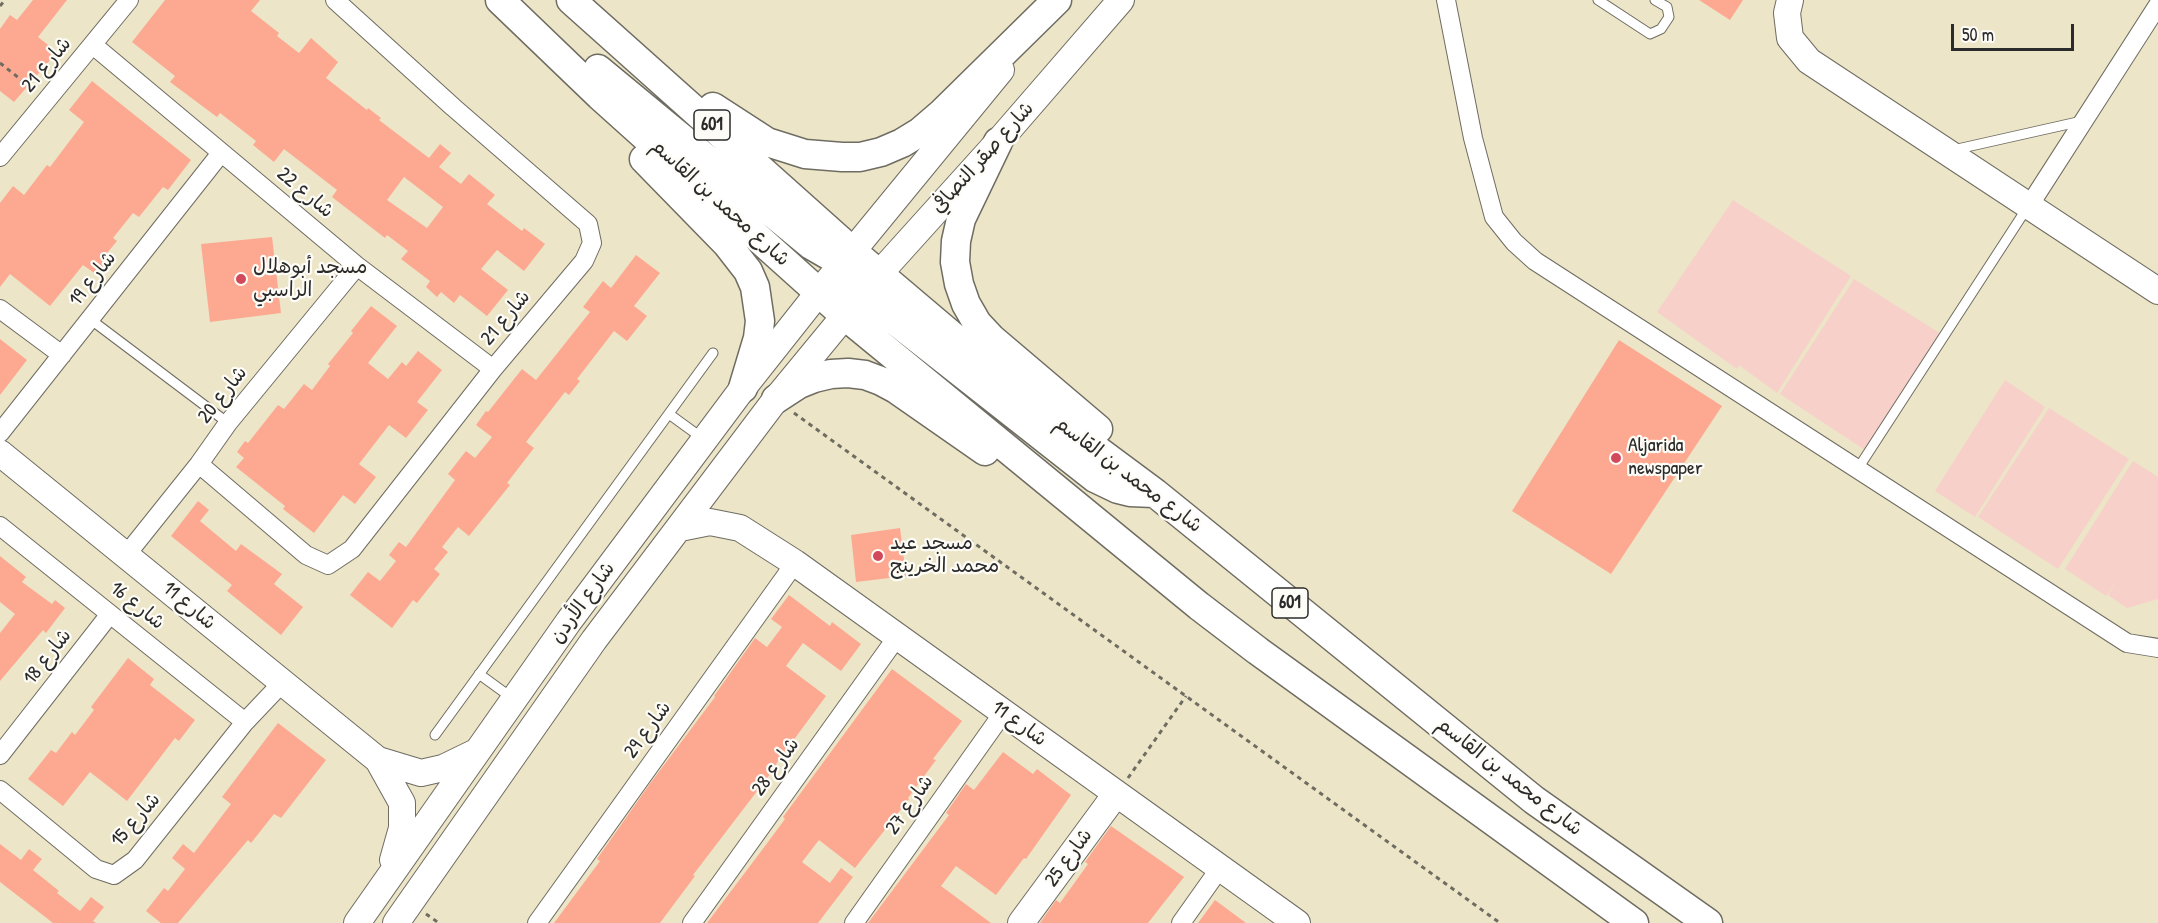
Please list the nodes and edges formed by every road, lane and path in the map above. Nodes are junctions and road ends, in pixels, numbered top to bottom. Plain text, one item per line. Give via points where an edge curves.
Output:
1 (5, 0) edge
2 (129, 0) edge
3 (335, 0) edge
4 (500, 0) edge
5 (571, 0) edge
6 (1058, 0) edge
7 (1121, 0) edge
8 (1446, 0) edge
9 (1598, 0) edge
10 (1655, 0) edge
11 (1790, 0) edge
12 (2158, 5) edge
13 (0, 6) edge
14 (537, 33) junction
15 (93, 45) junction
16 (0, 63) edge
17 (600, 96) junction
18 (47, 100) junction
19 (2082, 121) junction
20 (998, 142) junction
21 (1947, 152) junction
22 (221, 153) junction
23 (0, 157) edge
24 (2029, 206) junction
25 (847, 257) junction
26 (357, 266) junction
27 (879, 274) junction
28 (2158, 291) edge
29 (819, 292) junction
30 (853, 305) junction
31 (0, 309) edge
32 (90, 319) junction
33 (713, 353) dead end
34 (62, 355) junction
35 (493, 369) junction
36 (743, 388) junction
37 (776, 399) junction
38 (669, 414) junction
39 (228, 423) junction
40 (0, 433) edge
41 (704, 439) junction
42 (0, 453) edge
43 (199, 464) junction
44 (1857, 470) junction
45 (719, 475) junction
46 (1155, 493) junction
47 (1098, 523) junction
48 (0, 526) edge
49 (680, 528) junction
50 (740, 528) junction
51 (127, 554) junction
52 (795, 563) junction
53 (604, 573) junction
54 (629, 591) junction
55 (110, 614) junction
56 (569, 621) junction
57 (897, 637) junction
58 (594, 640) junction
59 (2158, 648) edge
60 (1258, 651) junction
61 (480, 674) junction
62 (282, 683) junction
63 (1186, 696) junction
64 (514, 699) junction
65 (1003, 713) junction
66 (245, 722) junction
67 (435, 735) dead end
68 (478, 751) junction
69 (0, 755) edge
70 (378, 760) junction
71 (0, 790) edge
72 (1116, 794) junction
73 (1534, 800) junction
74 (1220, 868) junction
75 (386, 882) junction
76 (357, 923) edge
77 (396, 923) edge
78 (537, 923) edge
79 (692, 923) edge
80 (854, 923) edge
81 (1021, 923) edge
82 (1181, 923) edge
83 (1297, 923) edge
84 (1500, 923) edge
85 (1634, 923) edge
86 (1708, 923) edge

1 - 13 path
2 - 15 street, شارع 21
3 - 35 street, شارع 21 via 588,224 592,243 584,261
4 - 14 main road, شارع محمد بن القاسم
5 - 6 main road via 622,34 706,102 767,142 805,154 860,157 902,143 920,132
5 - 25 main road, 601
6 - 25 main road, شارع صقر النصافي
7 - 20 main road, شارع صقر النصافي
8 - 44 street via 1473,138 1494,217 1514,242 1535,261
9 - 10 lane via 1650,34 1661,29 1669,17 1667,7
11 - 21 main road via 1790,38 1809,61
12 - 19 street
14 - 17 main road, شارع محمد بن القاسم
14 - 25 main road via 577,52 803,239 821,252
15 - 18 street, شارع 21
15 - 22 street, شارع 22
16 - 18 path
17 - 29 main road, شارع محمد بن القاسم
17 - 36 main road via 630,144 748,271 755,287 760,321
18 - 23 street, شارع 21
19 - 21 lane
19 - 24 street
20 - 27 main road, شارع صقر النصافي
20 - 46 main road via 961,219 956,240 958,284 966,304 992,339 1133,460
21 - 24 main road
22 - 26 street, شارع 22
22 - 32 street, شارع 19
24 - 28 main road
24 - 44 lane
25 - 27 main road
25 - 29 main road, شارع صقر النصافي
26 - 35 street, شارع 22
26 - 39 street, شارع 20
27 - 30 main road, شارع صقر النصافي
27 - 46 main road, شارع محمد بن القاسم / 601 via 1015,389
29 - 30 main road via 848,290
29 - 36 main road, شارع الأردن
30 - 37 main road, شارع الأردن
30 - 46 main road via 1095,478 1130,492
30 - 47 main road
31 - 34 street
32 - 34 street, شارع 19
32 - 39 lane
33 - 38 lane
34 - 40 street, شارع 19
35 - 43 street, شارع 21 via 352,549 328,565 306,555
36 - 41 main road, شارع الأردن
37 - 45 main road, شارع الأردن
37 - 47 main road via 799,384 831,374 848,373 881,381 1055,499
37 - 63 path
38 - 41 lane
38 - 61 lane
39 - 43 street, شارع 20
41 - 53 main road, شارع الأردن
42 - 51 main road, شارع 11
43 - 51 street, شارع 20
44 - 59 street via 2127,643
45 - 49 main road, شارع الأردن
45 - 50 main road, شارع 11 via 725,503
46 - 73 main road, شارع محمد بن القاسم / 601
47 - 60 main road
48 - 55 street, شارع 16
49 - 50 main road, شارع 11 via 710,522
49 - 54 main road, شارع الأردن
50 - 52 main road, شارع 11
51 - 62 main road, شارع 11
52 - 57 main road, شارع 11
52 - 78 street, شارع 29
53 - 54 main road via 607,588 621,594
53 - 56 main road, شارع الأردن
54 - 58 main road, شارع الأردن
55 - 66 street, شارع 16
55 - 69 street, شارع 18
56 - 58 main road via 587,624
56 - 64 main road, شارع الأردن
57 - 65 main road, شارع 11
57 - 79 street, شارع 28
58 - 77 main road, شارع الأردن
60 - 73 main road via 1290,661 1320,678 1517,829 1534,824
60 - 85 main road
61 - 64 lane
61 - 67 lane
62 - 66 street, شارع 15
62 - 70 main road, شارع 11
63 - 72 path
63 - 84 path
64 - 68 main road, شارع الأردن
65 - 72 main road, شارع 11
65 - 80 street, شارع 27
66 - 71 street, شارع 15 via 135,860 114,874 96,869
68 - 70 main road, شارع 11 via 443,768 421,773
68 - 75 main road, شارع الأردن
70 - 75 main road, شارع 11 via 402,803 402,828
72 - 74 main road, شارع 11
72 - 81 main road, شارع 25
73 - 86 main road, شارع محمد بن القاسم / 601
74 - 82 street
74 - 83 main road, شارع 11
75 - 76 main road, شارع الأردن

